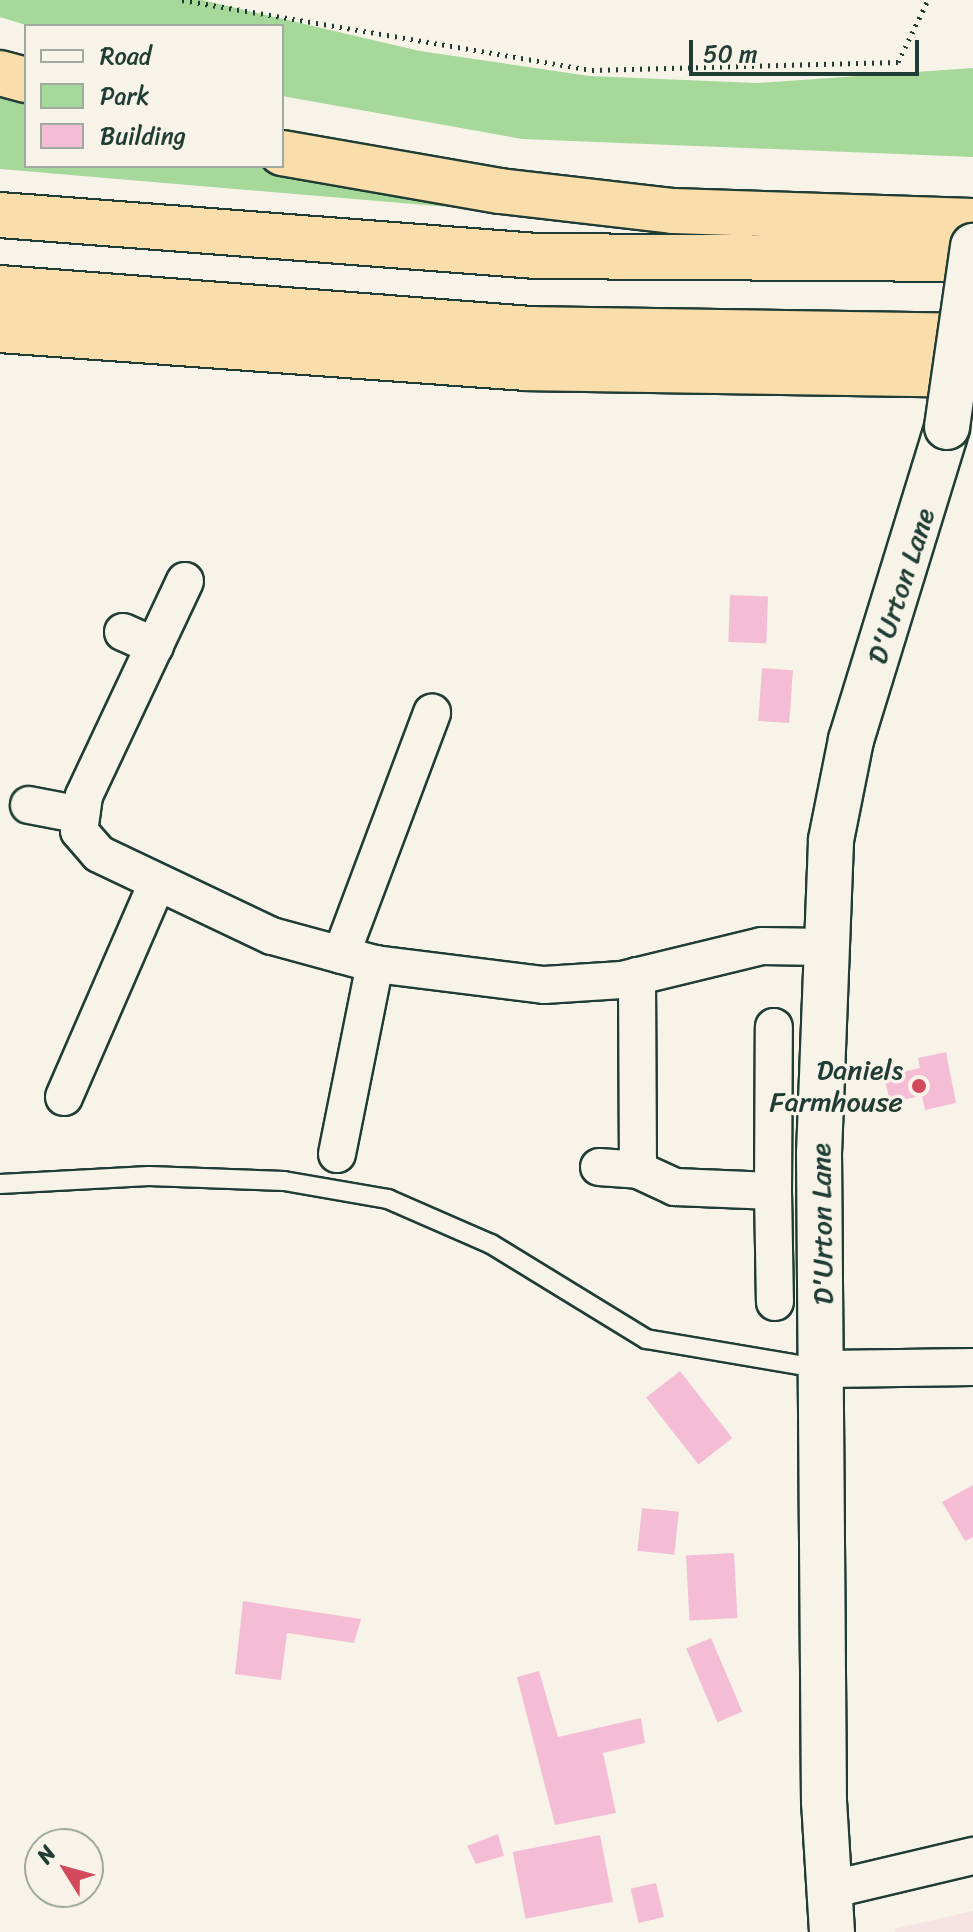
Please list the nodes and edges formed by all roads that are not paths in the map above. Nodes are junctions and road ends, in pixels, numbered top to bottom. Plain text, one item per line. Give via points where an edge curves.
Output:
1 (0, 73) edge
2 (24, 79) edge
3 (284, 134) edge
4 (284, 153) edge
5 (973, 198) edge
6 (0, 215) edge
7 (973, 221) edge
8 (973, 246) edge
9 (973, 259) edge
10 (0, 288) edge
11 (0, 330) edge
12 (973, 336) edge
13 (973, 375) edge
14 (185, 581) dead end
15 (432, 713) dead end
16 (29, 805) dead end
17 (81, 815) junction
18 (157, 883) junction
19 (825, 947) junction
20 (341, 955) junction
21 (375, 964) junction
22 (637, 976) junction
23 (774, 1027) dead end
24 (64, 1097) dead end
25 (337, 1154) dead end
26 (599, 1167) dead end
27 (638, 1170) junction
28 (0, 1184) edge
29 (773, 1191) junction
30 (775, 1302) dead end
31 (973, 1367) edge
32 (826, 1369) junction
33 (973, 1856) edge
34 (831, 1911) edge

1 - 2 highway
3 - 5 highway via 678,188
4 - 7 highway via 500,191 673,211
6 - 9 highway via 537,256
8 - 19 street, D'Urton Lane, bridge via 947,427 851,740 831,840
10 - 12 highway via 531,329
11 - 13 highway via 526,368
14 - 17 street via 139,639
15 - 20 street
16 - 17 street
17 - 18 street via 79,831 99,854
18 - 20 street via 272,936
18 - 24 street
19 - 22 street via 762,946
19 - 32 street, D'Urton Lane via 819,1154
20 - 21 street
21 - 22 street via 544,985
21 - 25 street
22 - 27 street
23 - 29 street
26 - 27 street
27 - 29 street via 675,1187
28 - 32 lane via 149,1176 284,1181 388,1199 491,1244 646,1339
29 - 30 street
31 - 32 street
32 - 34 street, D'Urton Lane
33 - 34 street

